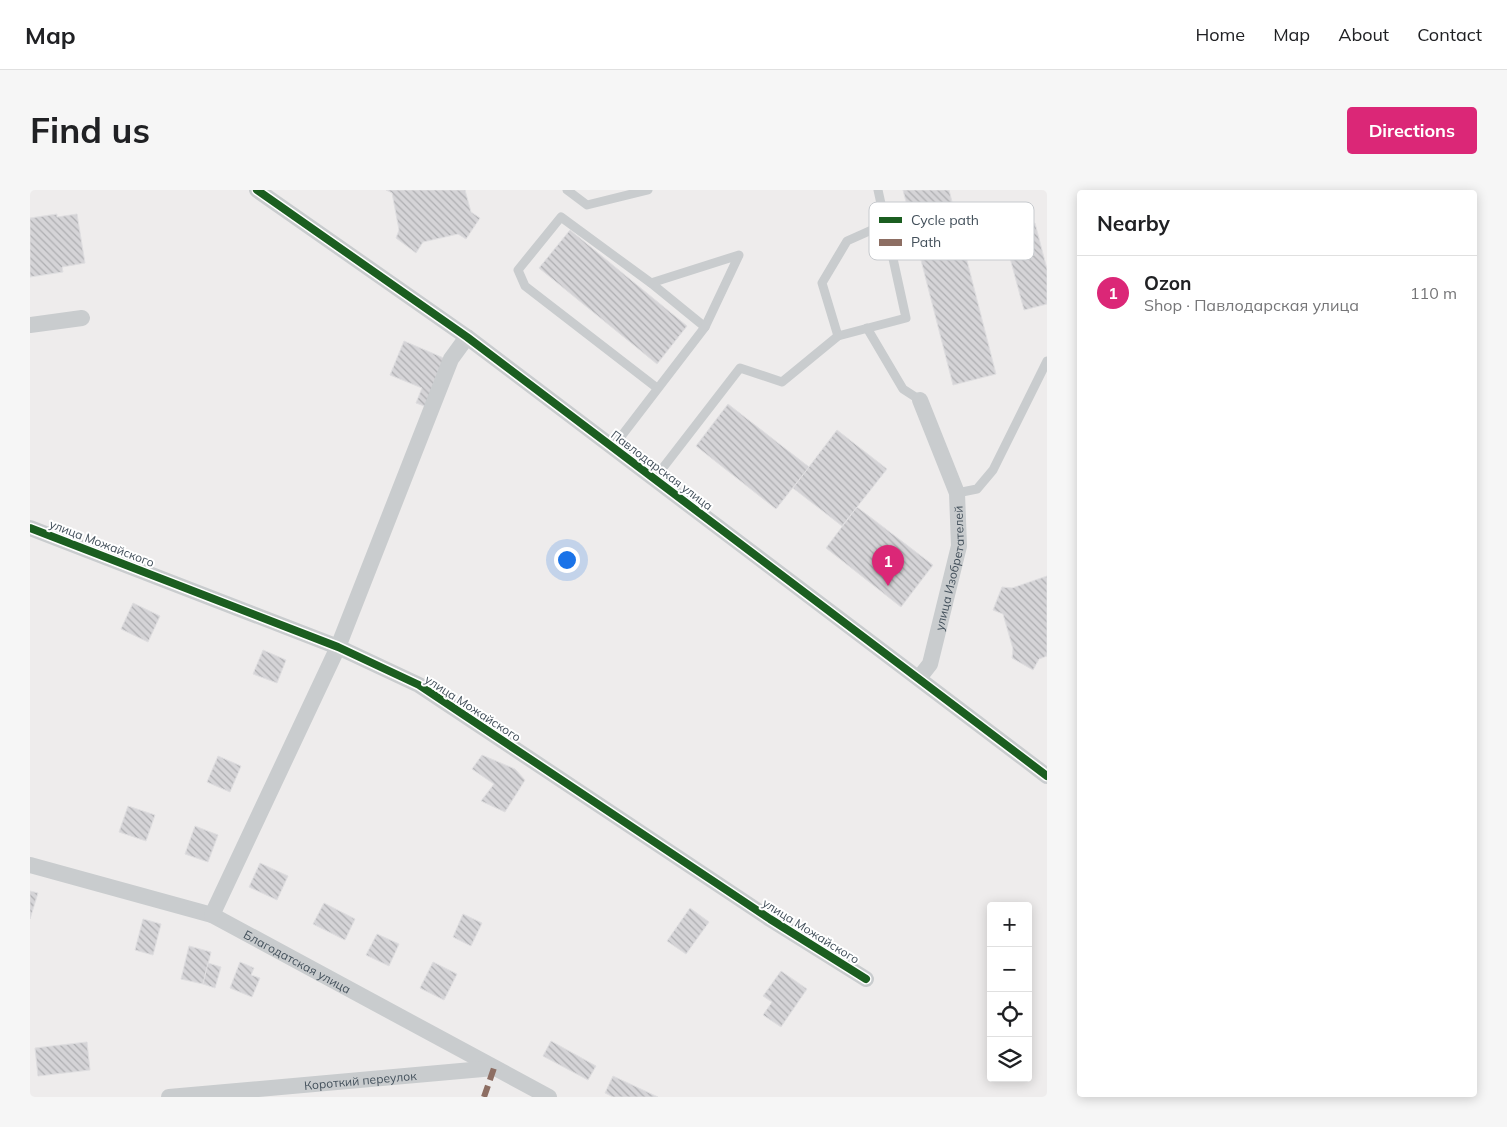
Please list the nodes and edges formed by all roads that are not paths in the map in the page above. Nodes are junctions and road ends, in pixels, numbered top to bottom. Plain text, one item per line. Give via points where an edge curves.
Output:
1 (257, 190) edge
2 (567, 190) edge
3 (648, 190) edge
4 (869, 231) edge
5 (893, 260) edge
6 (651, 283) junction
7 (82, 318) dead end
8 (30, 325) edge
9 (704, 327) junction
10 (867, 328) junction
11 (838, 336) junction
12 (467, 337) junction
13 (1047, 360) edge
14 (657, 388) junction
15 (920, 400) joint
16 (613, 447) junction
17 (655, 478) junction
18 (957, 493) junction
19 (30, 528) edge
20 (338, 648) junction
21 (919, 678) junction
22 (1047, 776) edge
23 (30, 865) edge
24 (212, 915) junction
25 (866, 979) dead end
26 (494, 1068) junction
27 (169, 1097) edge
28 (549, 1097) edge

1 - 12 street, Павлодарская улица
2 - 3 lane via 587,205
4 - 11 lane via 847,241 822,282
5 - 10 lane via 906,318
6 - 9 lane
6 - 9 lane via 739,255
6 - 14 lane via 561,217 518,270 525,286
7 - 8 street
9 - 14 lane
10 - 11 lane
10 - 15 lane via 903,389
11 - 17 lane via 782,382 740,368
12 - 16 street, Павлодарская улица
12 - 20 street via 451,359
13 - 18 lane via 993,470 977,489
14 - 16 lane
15 - 18 street, улица Изобретателей
16 - 17 street, Павлодарская улица
17 - 21 street, Павлодарская улица
18 - 21 street, улица Изобретателей via 959,546 930,664
19 - 20 street, улица Можайского
20 - 24 street
20 - 25 street, улица Можайского via 419,685 770,919
21 - 22 street, Павлодарская улица
23 - 24 street, Благодатская улица
24 - 26 street, Благодатская улица
26 - 27 street, Короткий переулок
26 - 28 street, Благодатская улица

